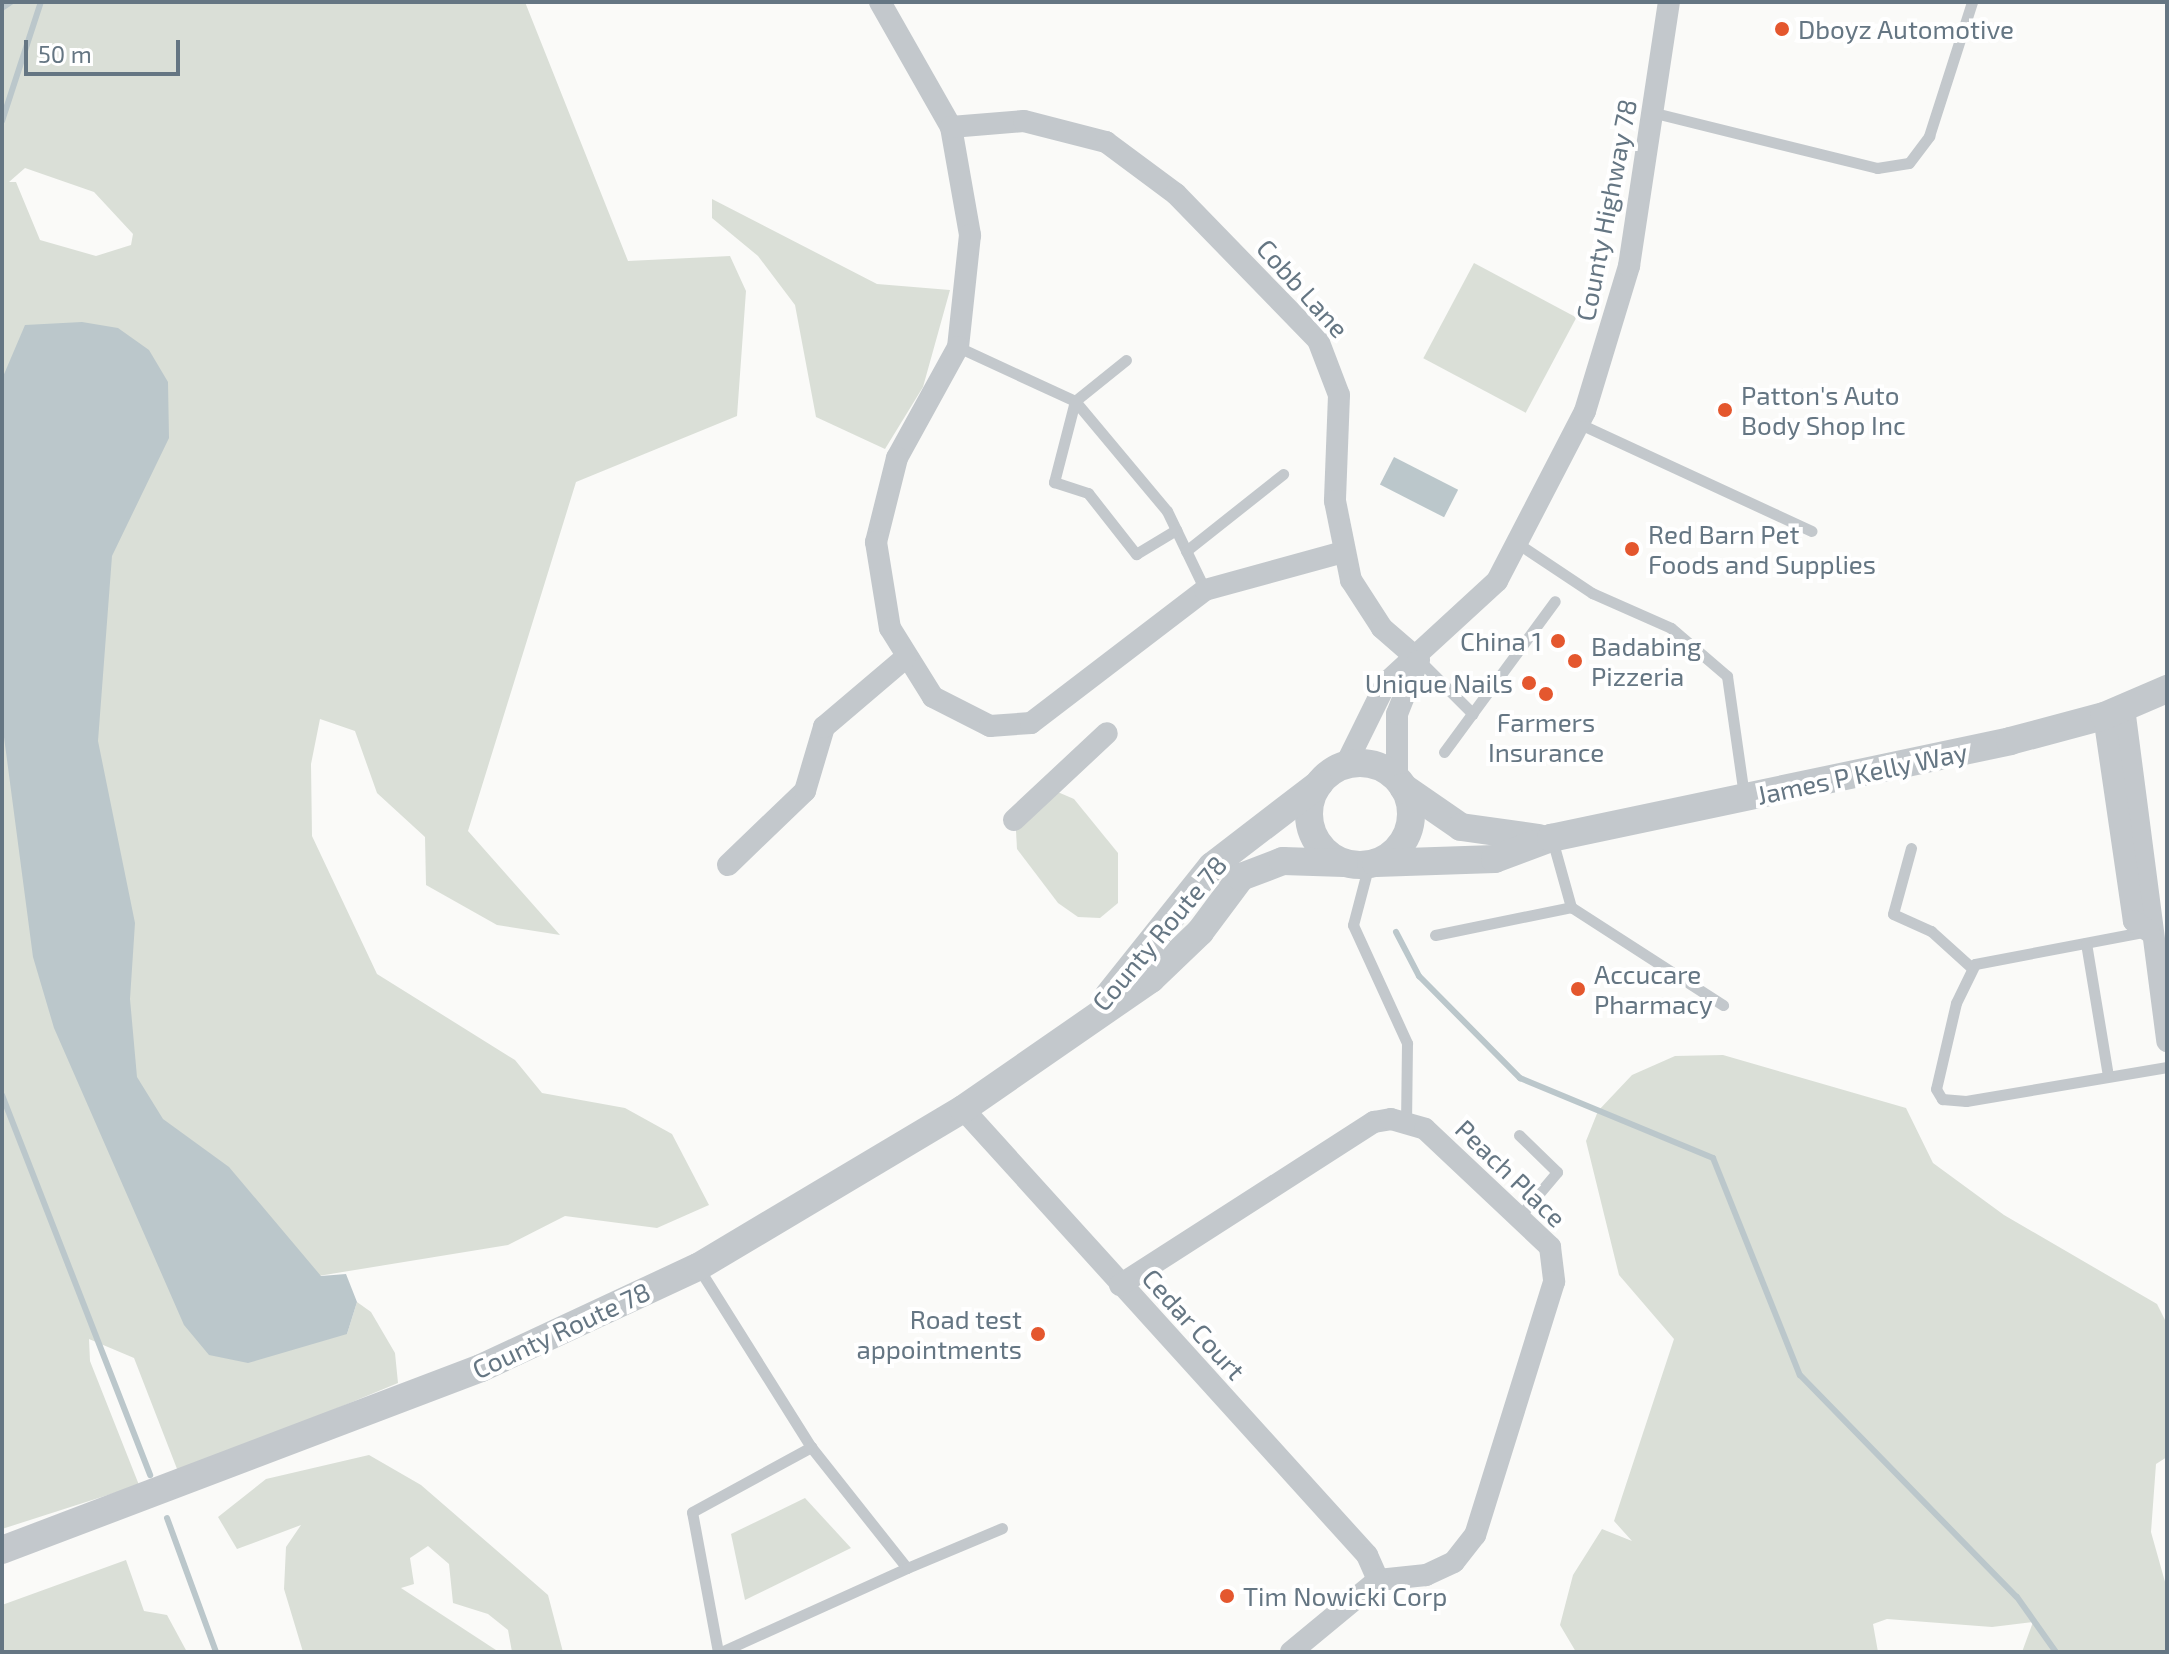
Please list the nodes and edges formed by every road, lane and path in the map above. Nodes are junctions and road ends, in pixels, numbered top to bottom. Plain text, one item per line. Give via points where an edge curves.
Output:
1 (880, 2) edge
2 (1669, 2) edge
3 (1972, 2) edge
4 (1655, 113) junction
5 (951, 127) junction
6 (958, 347) junction
7 (1126, 360) dead end
8 (1075, 401) junction
9 (1580, 424) junction
10 (1283, 474) dead end
11 (1176, 530) junction
12 (1812, 531) dead end
13 (1520, 545) junction
14 (1186, 551) junction
15 (1343, 552) junction
16 (1205, 590) junction
17 (1555, 601) dead end
18 (905, 658) junction
19 (1419, 660) junction
20 (2167, 689) edge
21 (2114, 712) junction
22 (1473, 714) junction
23 (1107, 733) dead end
24 (1444, 752) dead end
25 (1345, 766) junction
26 (1400, 783) junction
27 (1319, 784) junction
28 (1744, 798) junction
29 (1014, 820) dead end
30 (1551, 838) junction
31 (1911, 848) dead end
32 (1363, 863) junction
33 (728, 865) dead end
34 (1571, 907) junction
35 (2149, 931) junction
36 (1435, 935) dead end
37 (2086, 943) junction
38 (1972, 968) junction
39 (1723, 1005) dead end
40 (1078, 1028) junction
41 (2167, 1041) edge
42 (2167, 1067) edge
43 (2108, 1076) junction
44 (963, 1109) junction
45 (1406, 1121) junction
46 (1519, 1135) dead end
47 (1519, 1217) junction
48 (698, 1267) junction
49 (1120, 1285) junction
50 (811, 1447) junction
51 (1002, 1528) dead end
52 (2, 1550) edge
53 (907, 1568) junction
54 (1378, 1580) junction
55 (720, 1652) edge
56 (1291, 1652) edge

1 - 5 street
2 - 4 street, County Highway 78
3 - 4 lane via 1929,136 1909,163 1862,165
4 - 9 street, County Highway 78 via 1620,303
5 - 6 street via 970,235
5 - 15 street, Cobb Lane via 1024,121 1106,142 1176,194 1318,340 1339,395 1335,501
6 - 8 lane
6 - 18 street via 884,495 878,585
7 - 8 lane
8 - 11 lane via 1145,481
8 - 11 lane via 1054,482 1088,493 1136,554
9 - 12 lane
9 - 13 street, County Highway 78
10 - 14 lane
11 - 14 lane
13 - 19 street, County Highway 78 via 1497,581
13 - 28 lane via 1592,593 1671,628 1727,676
14 - 16 lane
15 - 16 street
15 - 19 street, Cobb Lane via 1382,628
16 - 18 street via 1031,723 990,726 956,714 933,697
17 - 22 lane
18 - 33 street via 824,727 805,791
19 - 22 lane
19 - 25 street, County Highway 78 via 1374,700
19 - 26 street, County Highway 78 via 1397,714
20 - 21 street, James P Kelly Way
21 - 28 street, James P Kelly Way
21 - 35 street via 2134,921
22 - 24 lane
23 - 29 street
25 - 26 street via 1372,765
25 - 27 street
26 - 30 street, James P Kelly Way via 1477,833
26 - 32 street via 1408,831
27 - 32 street via 1311,830
27 - 40 street, County Route 78 via 1212,866
28 - 30 street, James P Kelly Way
30 - 32 street, James P Kelly Way via 1495,859
30 - 34 lane
31 - 38 lane via 1893,914 1931,931
32 - 40 street, County Route 78 via 1283,861 1241,877 1183,951
32 - 45 lane via 1353,924 1407,1043
34 - 36 lane
34 - 39 lane
35 - 37 lane
35 - 41 street
37 - 38 lane
37 - 43 lane
38 - 43 lane via 1939,1065 1942,1099
40 - 44 street, County Route 78
42 - 43 lane
44 - 48 street, County Route 78
44 - 49 street, Cedar Court
45 - 47 street, Peach Place via 1425,1129
45 - 49 street via 1374,1122
46 - 47 lane via 1557,1172
47 - 54 street, Peach Place via 1550,1247 1556,1272 1475,1535 1454,1562 1426,1575
48 - 50 lane
48 - 52 street, County Route 78 via 481,1368
49 - 54 street, Cedar Court via 1367,1555
50 - 53 lane
50 - 55 lane via 692,1512
51 - 53 lane
53 - 55 lane
54 - 56 street

